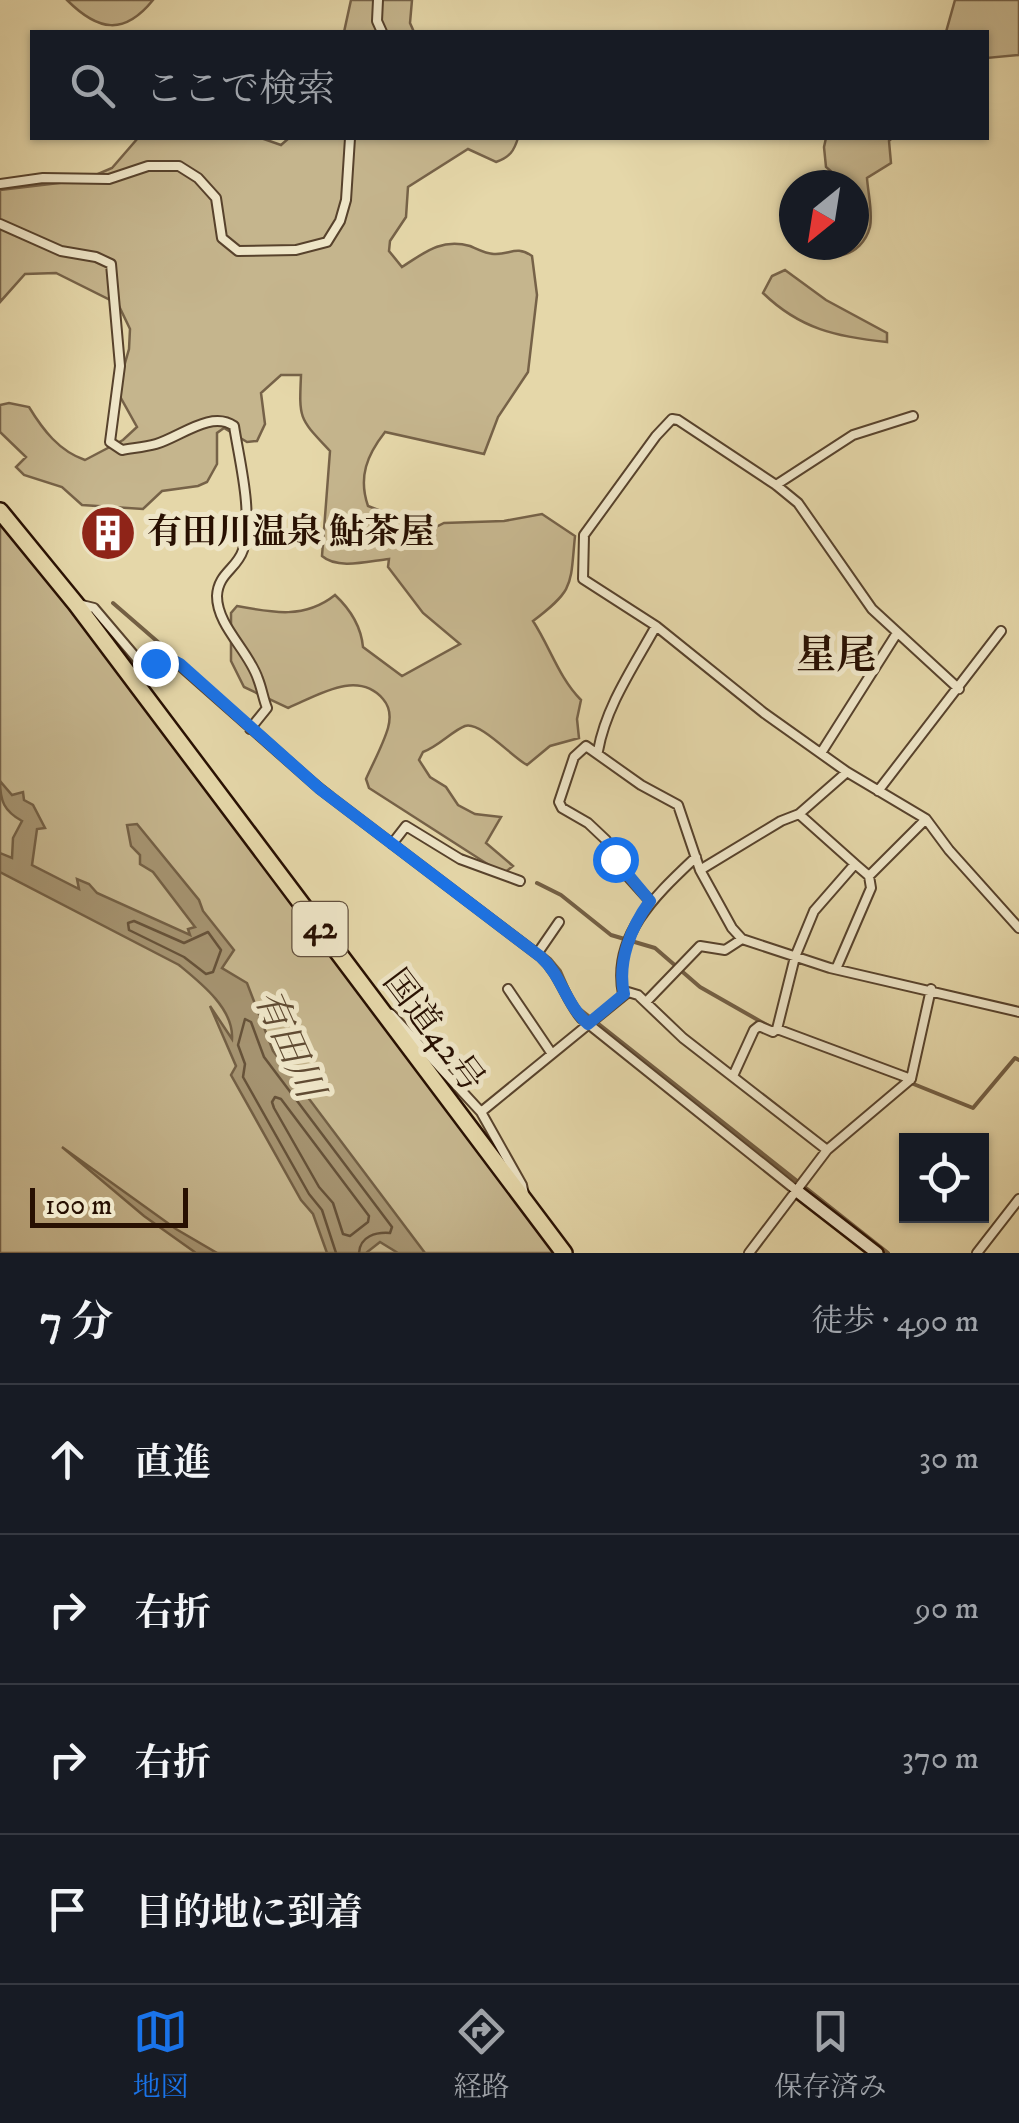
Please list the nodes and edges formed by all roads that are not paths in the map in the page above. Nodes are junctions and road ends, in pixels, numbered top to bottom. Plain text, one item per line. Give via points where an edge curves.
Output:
1 (378, 0) edge
2 (381, 30) edge
3 (350, 140) edge
4 (0, 184) edge
5 (0, 224) edge
6 (912, 416) dead end
7 (776, 485) junction
8 (0, 511) edge
9 (76, 604) junction
10 (656, 626) junction
11 (1002, 631) dead end
12 (897, 633) junction
13 (958, 688) junction
14 (250, 729) junction
15 (598, 751) junction
16 (820, 753) junction
17 (847, 772) junction
18 (878, 791) junction
19 (799, 814) junction
20 (926, 818) junction
21 (392, 844) junction
22 (696, 857) junction
23 (855, 864) junction
24 (700, 870) junction
25 (869, 876) junction
26 (520, 881) dead end
27 (650, 901) junction
28 (559, 922) dead end
29 (1019, 928) edge
30 (742, 939) junction
31 (537, 954) junction
32 (795, 957) junction
33 (836, 969) junction
34 (508, 989) dead end
35 (931, 989) junction
36 (624, 994) junction
37 (646, 1002) junction
38 (382, 1012) junction
39 (1019, 1012) edge
40 (588, 1024) junction
41 (777, 1029) junction
42 (552, 1054) junction
43 (733, 1076) junction
44 (911, 1079) junction
45 (480, 1112) junction
46 (827, 1150) junction
47 (796, 1191) junction
48 (1019, 1199) edge
49 (523, 1200) junction
50 (564, 1253) edge
51 (749, 1253) edge
52 (877, 1253) edge
53 (977, 1253) edge

1 - 2 street
3 - 4 street via 340,220 328,242 296,250 238,251 222,238 216,198 179,166 148,166 109,179
5 - 14 street via 111,264 120,366 110,442 122,450 214,420 234,426 247,533 241,557 219,579 217,596 268,708
6 - 7 street via 853,435
7 - 10 street via 678,420 665,424 584,535 580,574
7 - 12 street via 798,503 860,594
8 - 9 highway, 国道42号 / 42
9 - 14 street via 94,608 139,660 176,662
9 - 38 highway, 国道42号 / 42
10 - 15 street via 605,722
10 - 16 street
11 - 13 street
12 - 13 street
12 - 16 street
13 - 18 street
14 - 21 street
15 - 22 street via 678,805
15 - 27 street via 586,746 574,756 559,802 598,830
16 - 17 street
17 - 18 street
17 - 19 street
18 - 20 street
19 - 23 street
19 - 24 street
20 - 25 street
20 - 29 street
21 - 26 street via 406,826 460,859
21 - 31 street
22 - 24 street
22 - 27 street
23 - 25 street
23 - 32 street via 814,911
24 - 30 street
25 - 33 street via 871,888
27 - 36 street via 624,958
28 - 31 street
30 - 32 street
30 - 37 street via 725,950 700,946
31 - 40 street
32 - 33 street
32 - 41 street
33 - 35 street
34 - 42 street
35 - 39 street
35 - 44 street
36 - 37 street
36 - 40 street
37 - 43 street
38 - 45 street via 400,1022
38 - 49 highway, 国道42号 / 42
40 - 42 street
40 - 47 street
41 - 43 street via 756,1027
41 - 44 street
42 - 45 street
43 - 46 street
44 - 46 street
45 - 49 street via 522,1185
46 - 47 street
47 - 51 street
47 - 52 street
48 - 53 street
49 - 50 highway, 国道42号 / 42

